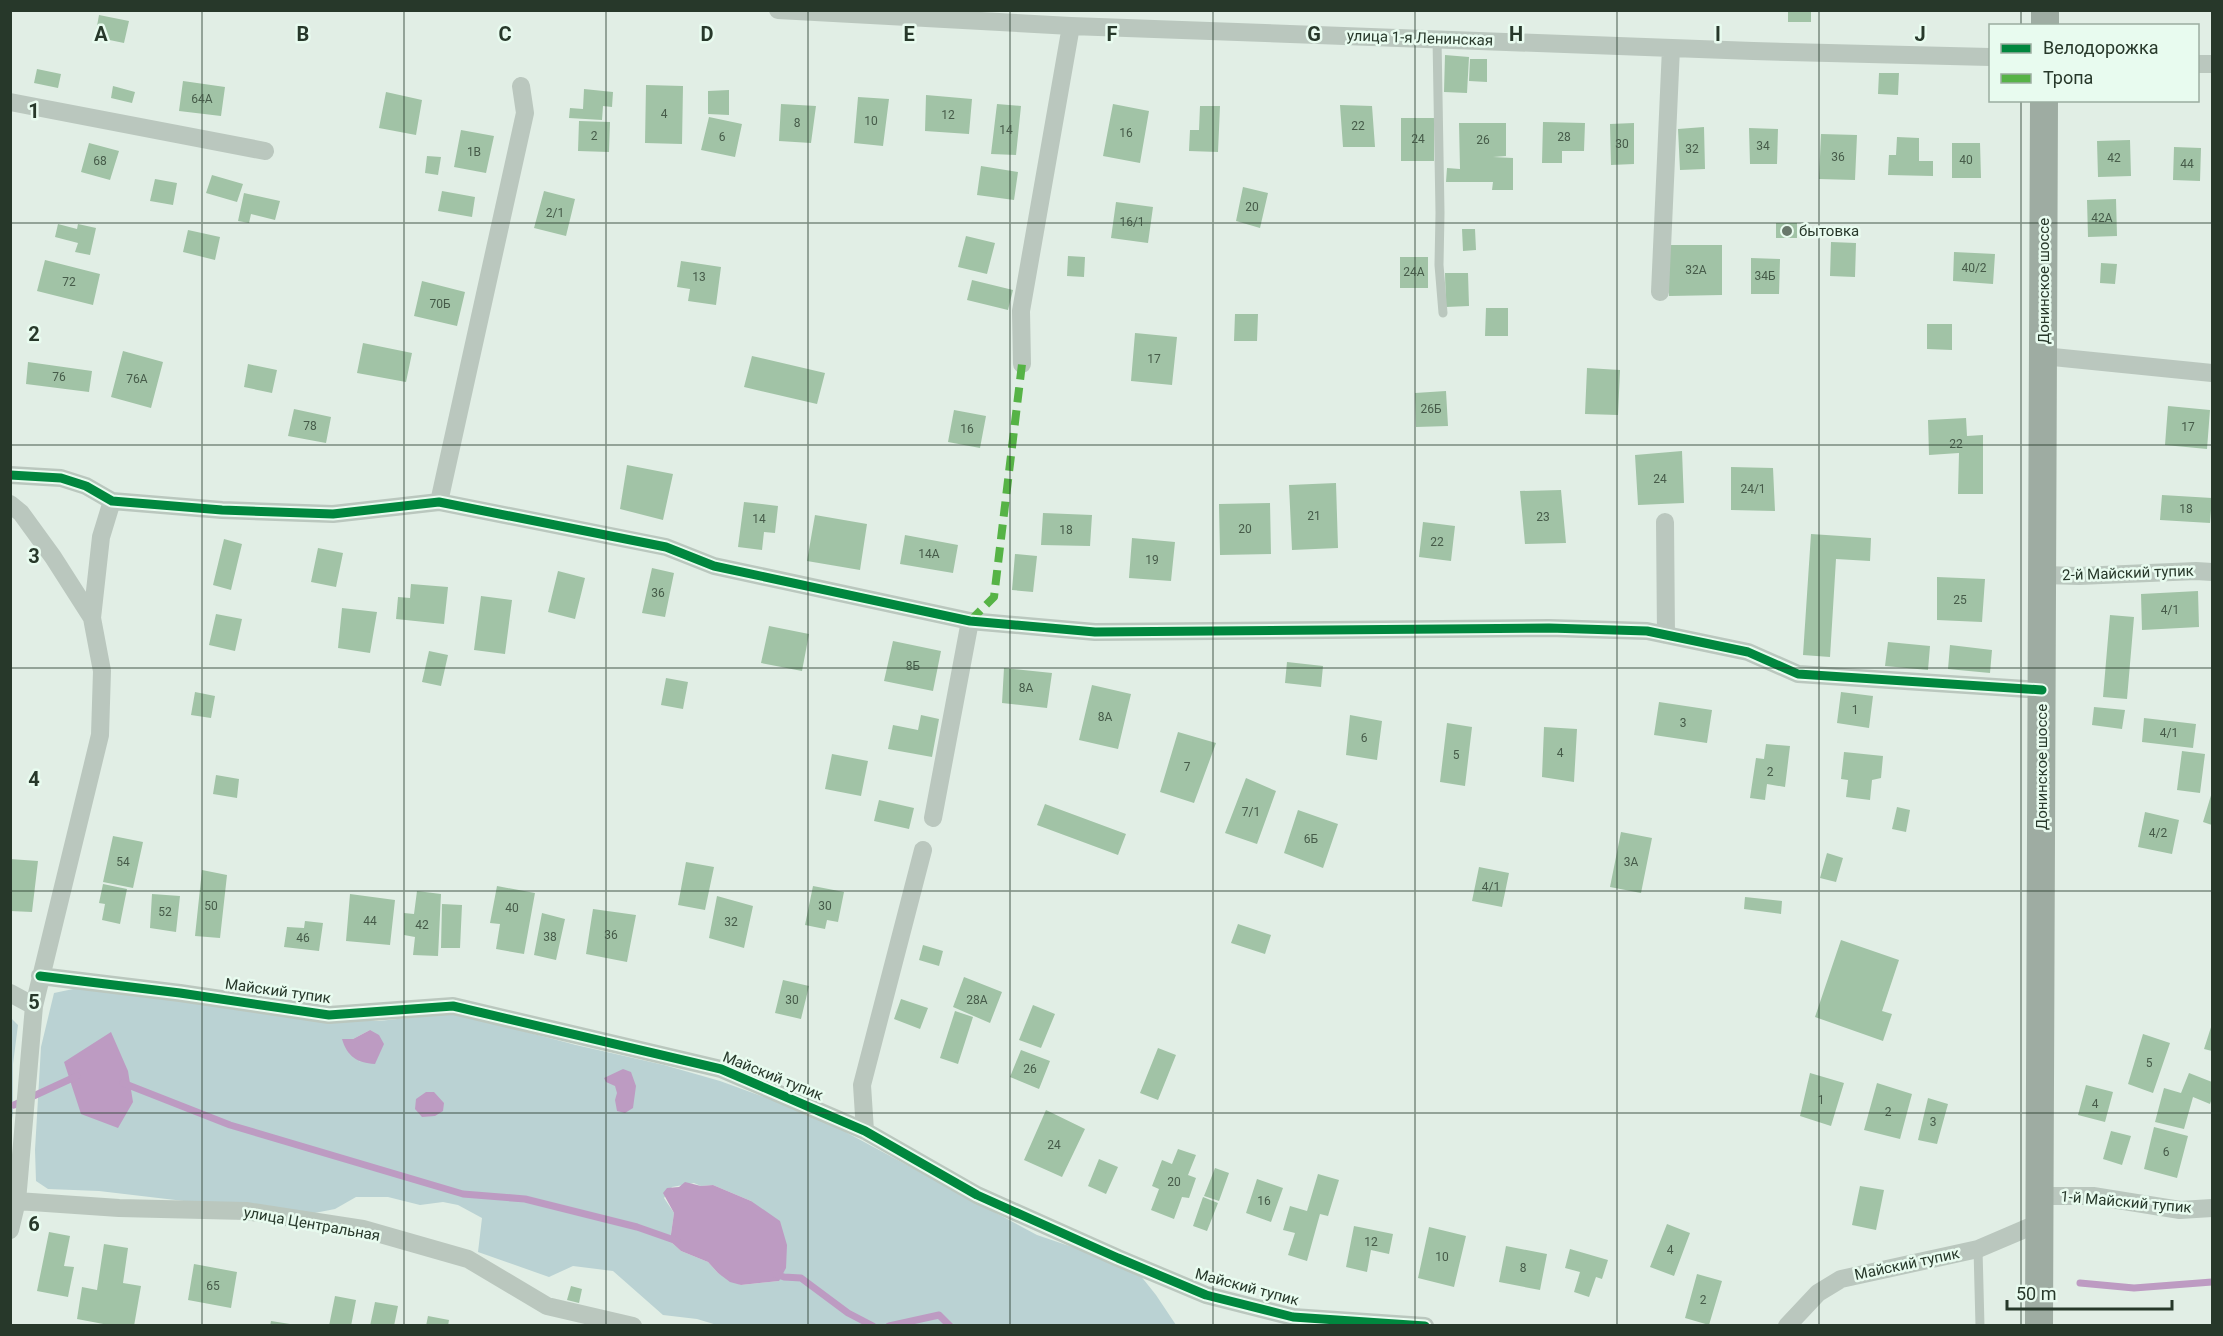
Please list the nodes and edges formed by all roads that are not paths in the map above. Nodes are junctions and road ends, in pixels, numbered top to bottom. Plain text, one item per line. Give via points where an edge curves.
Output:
1 (778, 10) edge
2 (1071, 26) junction
3 (1437, 38) junction
4 (1671, 48) junction
5 (1989, 57) edge
6 (521, 86) dead end
7 (10, 102) edge
8 (2044, 102) edge
9 (265, 151) dead end
10 (1659, 292) dead end
11 (1443, 312) dead end
12 (2043, 356) junction
13 (1022, 364) dead end
14 (2212, 373) edge
15 (10, 475) edge
16 (112, 501) junction
17 (439, 502) junction
18 (10, 504) edge
19 (1665, 522) dead end
20 (2212, 572) edge
21 (2043, 575) junction
22 (92, 618) junction
23 (970, 621) junction
24 (1666, 635) junction
25 (2042, 690) junction
26 (933, 818) dead end
27 (923, 850) dead end
28 (40, 976) junction
29 (10, 993) edge
30 (34, 1006) junction
31 (865, 1131) junction
32 (2039, 1196) junction
33 (14, 1200) edge
34 (2212, 1208) edge
35 (2039, 1223) junction
36 (10, 1230) edge
37 (1978, 1249) junction
38 (2040, 1325) edge
39 (633, 1326) edge
40 (1425, 1326) edge
41 (1787, 1326) edge
42 (1980, 1326) edge

1 - 2 street, улица 1-я Ленинская
2 - 3 street, улица 1-я Ленинская
2 - 13 street via 1021,311
3 - 4 street, улица 1-я Ленинская
3 - 11 lane
4 - 5 street, улица 1-я Ленинская
4 - 10 street
6 - 17 street via 525,113
7 - 9 street
8 - 12 main road, Донинское шоссе
12 - 14 street
12 - 21 main road, Донинское шоссе
15 - 16 street via 61,478
16 - 17 street via 333,514
16 - 22 street via 101,537
17 - 23 street via 666,547 714,566
18 - 22 street via 21,513
19 - 24 street
20 - 21 street, 2-й Майский тупик
21 - 25 main road, Донинское шоссе
22 - 28 street via 102,671 100,735
23 - 24 street via 1095,632 1549,628
23 - 26 street
24 - 25 street via 1748,652 1798,674
25 - 32 main road, Донинское шоссе
27 - 31 street via 862,1085
28 - 30 street
28 - 31 street, Майский тупик via 329,1015 453,1006 721,1069
29 - 30 street
30 - 33 street
31 - 40 street, Майский тупик via 977,1195 1206,1295 1293,1317
32 - 34 street, 1-й Майский тупик via 2093,1196 2180,1210
32 - 35 main road, Донинское шоссе
33 - 36 street
33 - 39 street, улица Центральная via 119,1208 246,1211 363,1229 468,1259 547,1306
35 - 37 street, Майский тупик
35 - 38 main road, Донинское шоссе
37 - 41 street, Майский тупик via 1841,1279 1818,1293
37 - 42 lane

